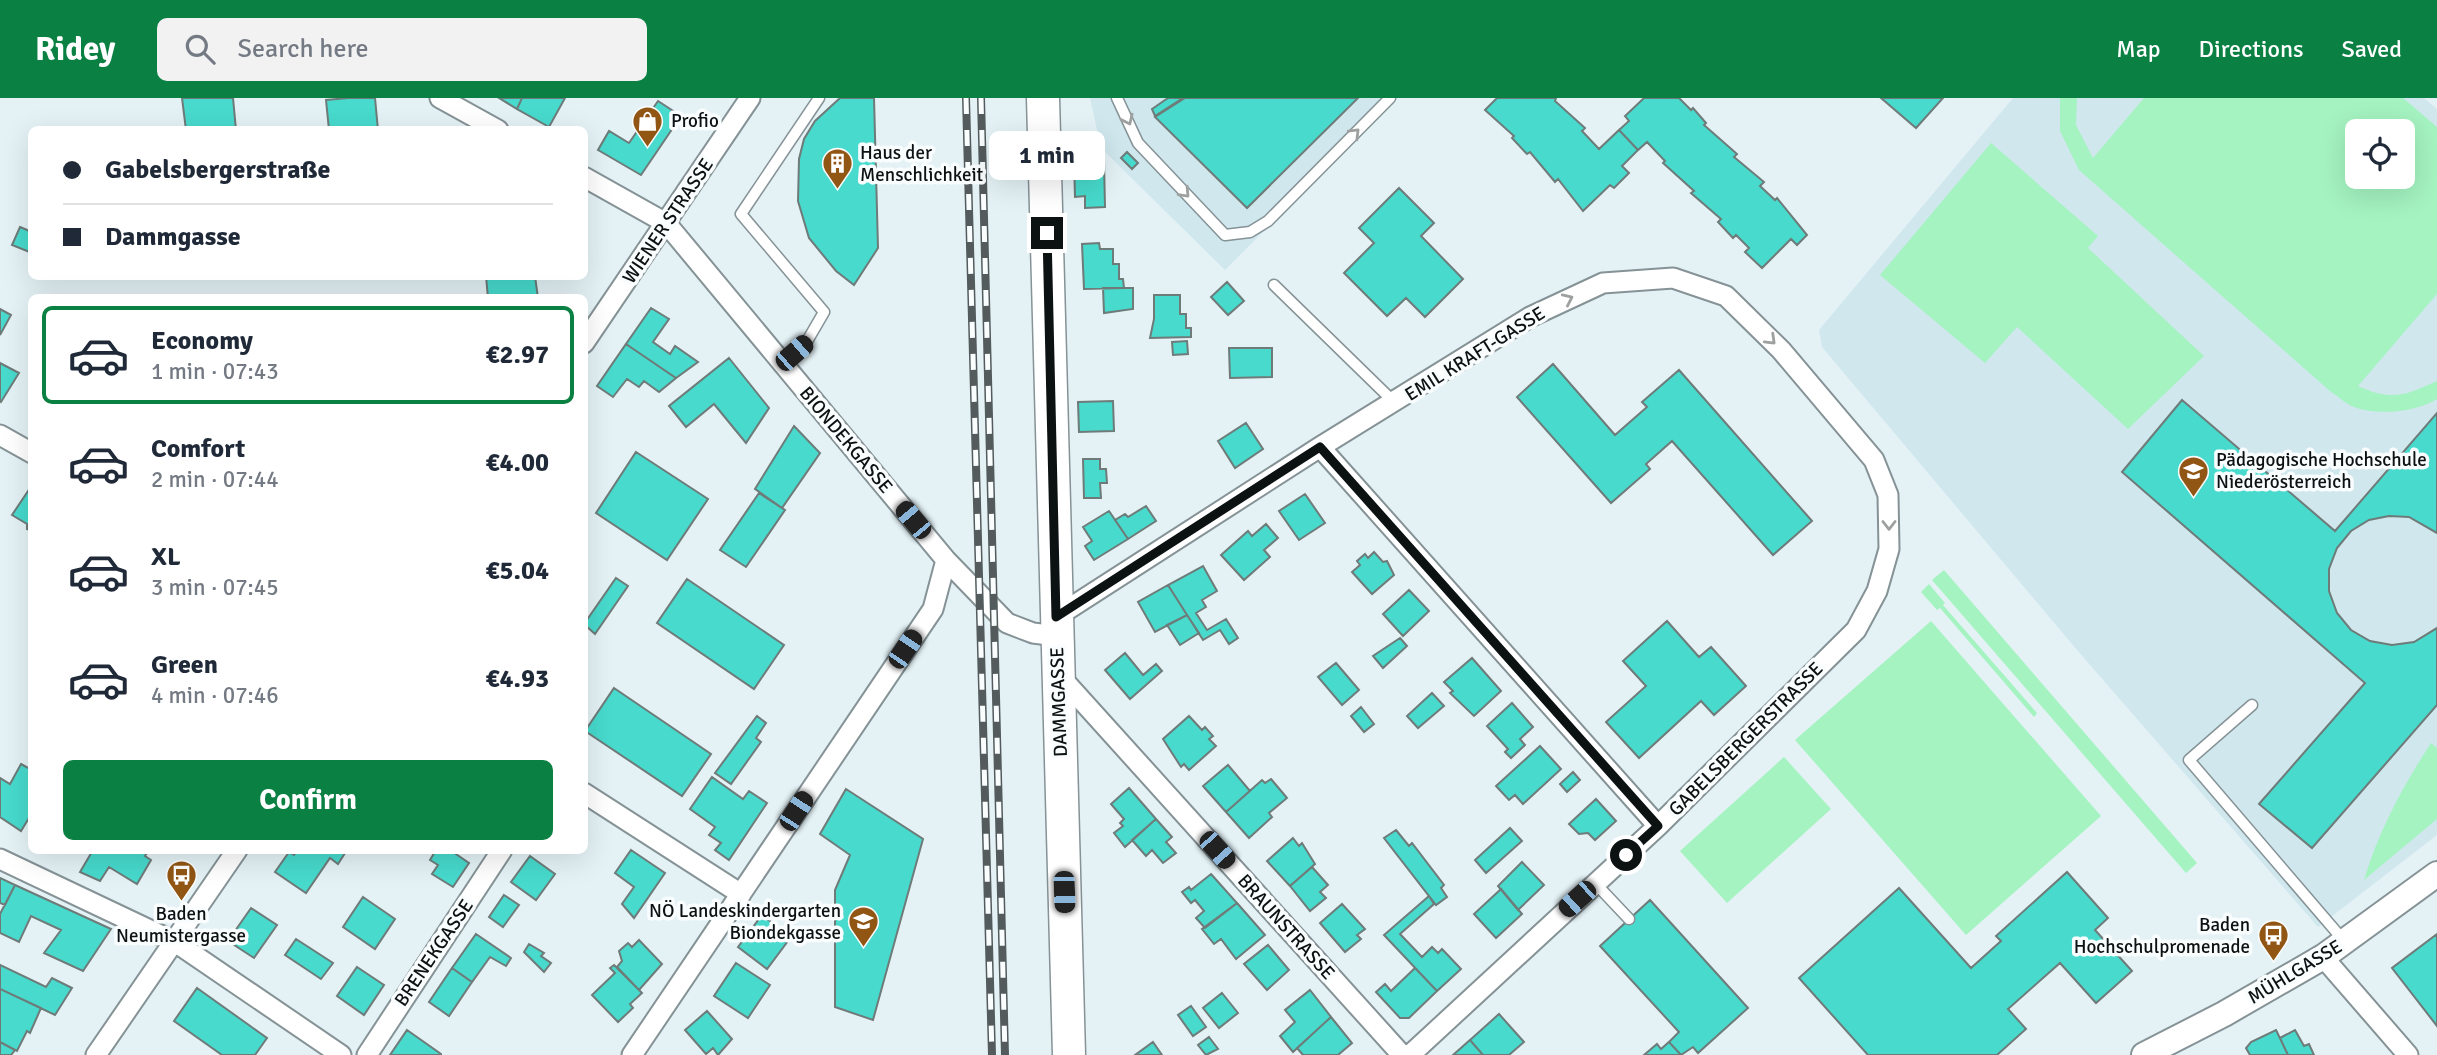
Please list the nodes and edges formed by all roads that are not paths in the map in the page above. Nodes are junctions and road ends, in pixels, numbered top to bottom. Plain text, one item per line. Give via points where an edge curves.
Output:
1 (440, 98) edge
2 (750, 98) edge
3 (819, 98) edge
4 (1043, 98) edge
5 (1117, 98) edge
6 (1390, 98) edge
7 (491, 126) edge
8 (588, 179) edge
9 (667, 223) junction
10 (1274, 285) dead end
11 (588, 337) edge
12 (782, 363) junction
13 (1395, 403) junction
14 (0, 435) edge
15 (1320, 447) junction
16 (28, 451) edge
17 (1874, 460) joint
18 (946, 560) junction
19 (1057, 626) junction
20 (1058, 674) junction
21 (2252, 705) dead end
22 (588, 796) edge
23 (1658, 826) junction
24 (234, 854) edge
25 (499, 854) edge
26 (0, 859) edge
27 (2437, 874) edge
28 (1595, 883) junction
29 (741, 894) junction
30 (1629, 919) dead end
31 (175, 942) junction
32 (2345, 943) junction
33 (2323, 957) junction
34 (96, 1055) edge
35 (341, 1055) edge
36 (367, 1055) edge
37 (632, 1055) edge
38 (1069, 1055) edge
39 (1402, 1055) edge
40 (1410, 1055) edge
41 (2144, 1055) edge
42 (2408, 1055) edge

1 - 7 street
2 - 9 street, WIENER STRASSE
3 - 12 lane via 741,214 824,312 806,342
4 - 19 main road, DAMMGASSE
5 -> 6 lane via 1138,143 1225,234 1250,232 1268,221
8 - 9 street
9 - 11 street, WIENER STRASSE
9 - 12 street, BIONDEKGASSE
10 - 13 lane
12 - 18 street, BIONDEKGASSE
13 - 15 street, EMIL KRAFT-GASSE
13 -> 17 street, EMIL KRAFT-GASSE via 1530,317 1603,283 1672,278 1726,296 1781,349
14 - 16 street
15 - 19 street, EMIL KRAFT-GASSE
15 - 23 street
17 -> 23 street, GABELSBERGERSTRASSE via 1888,495 1889,550 1877,591 1856,630
18 - 19 street, BIONDEKGASSE via 1007,623 1034,634
18 - 29 street via 933,609
19 - 20 main road, DAMMGASSE
20 - 38 main road, DAMMGASSE
20 - 39 street, BRAUNSTRASSE
21 - 32 lane via 2189,760
22 - 29 street
23 - 28 street, GABELSBERGERSTRASSE
24 - 31 street
25 - 36 street, BRENEKGASSE
26 - 31 street
27 - 32 street, MÜHLGASSE
28 - 30 lane
28 - 40 street, GABELSBERGERSTRASSE
29 - 37 street
31 - 34 street
31 - 35 street
32 - 33 street, MÜHLGASSE
33 - 41 street, MÜHLGASSE
33 - 42 street

